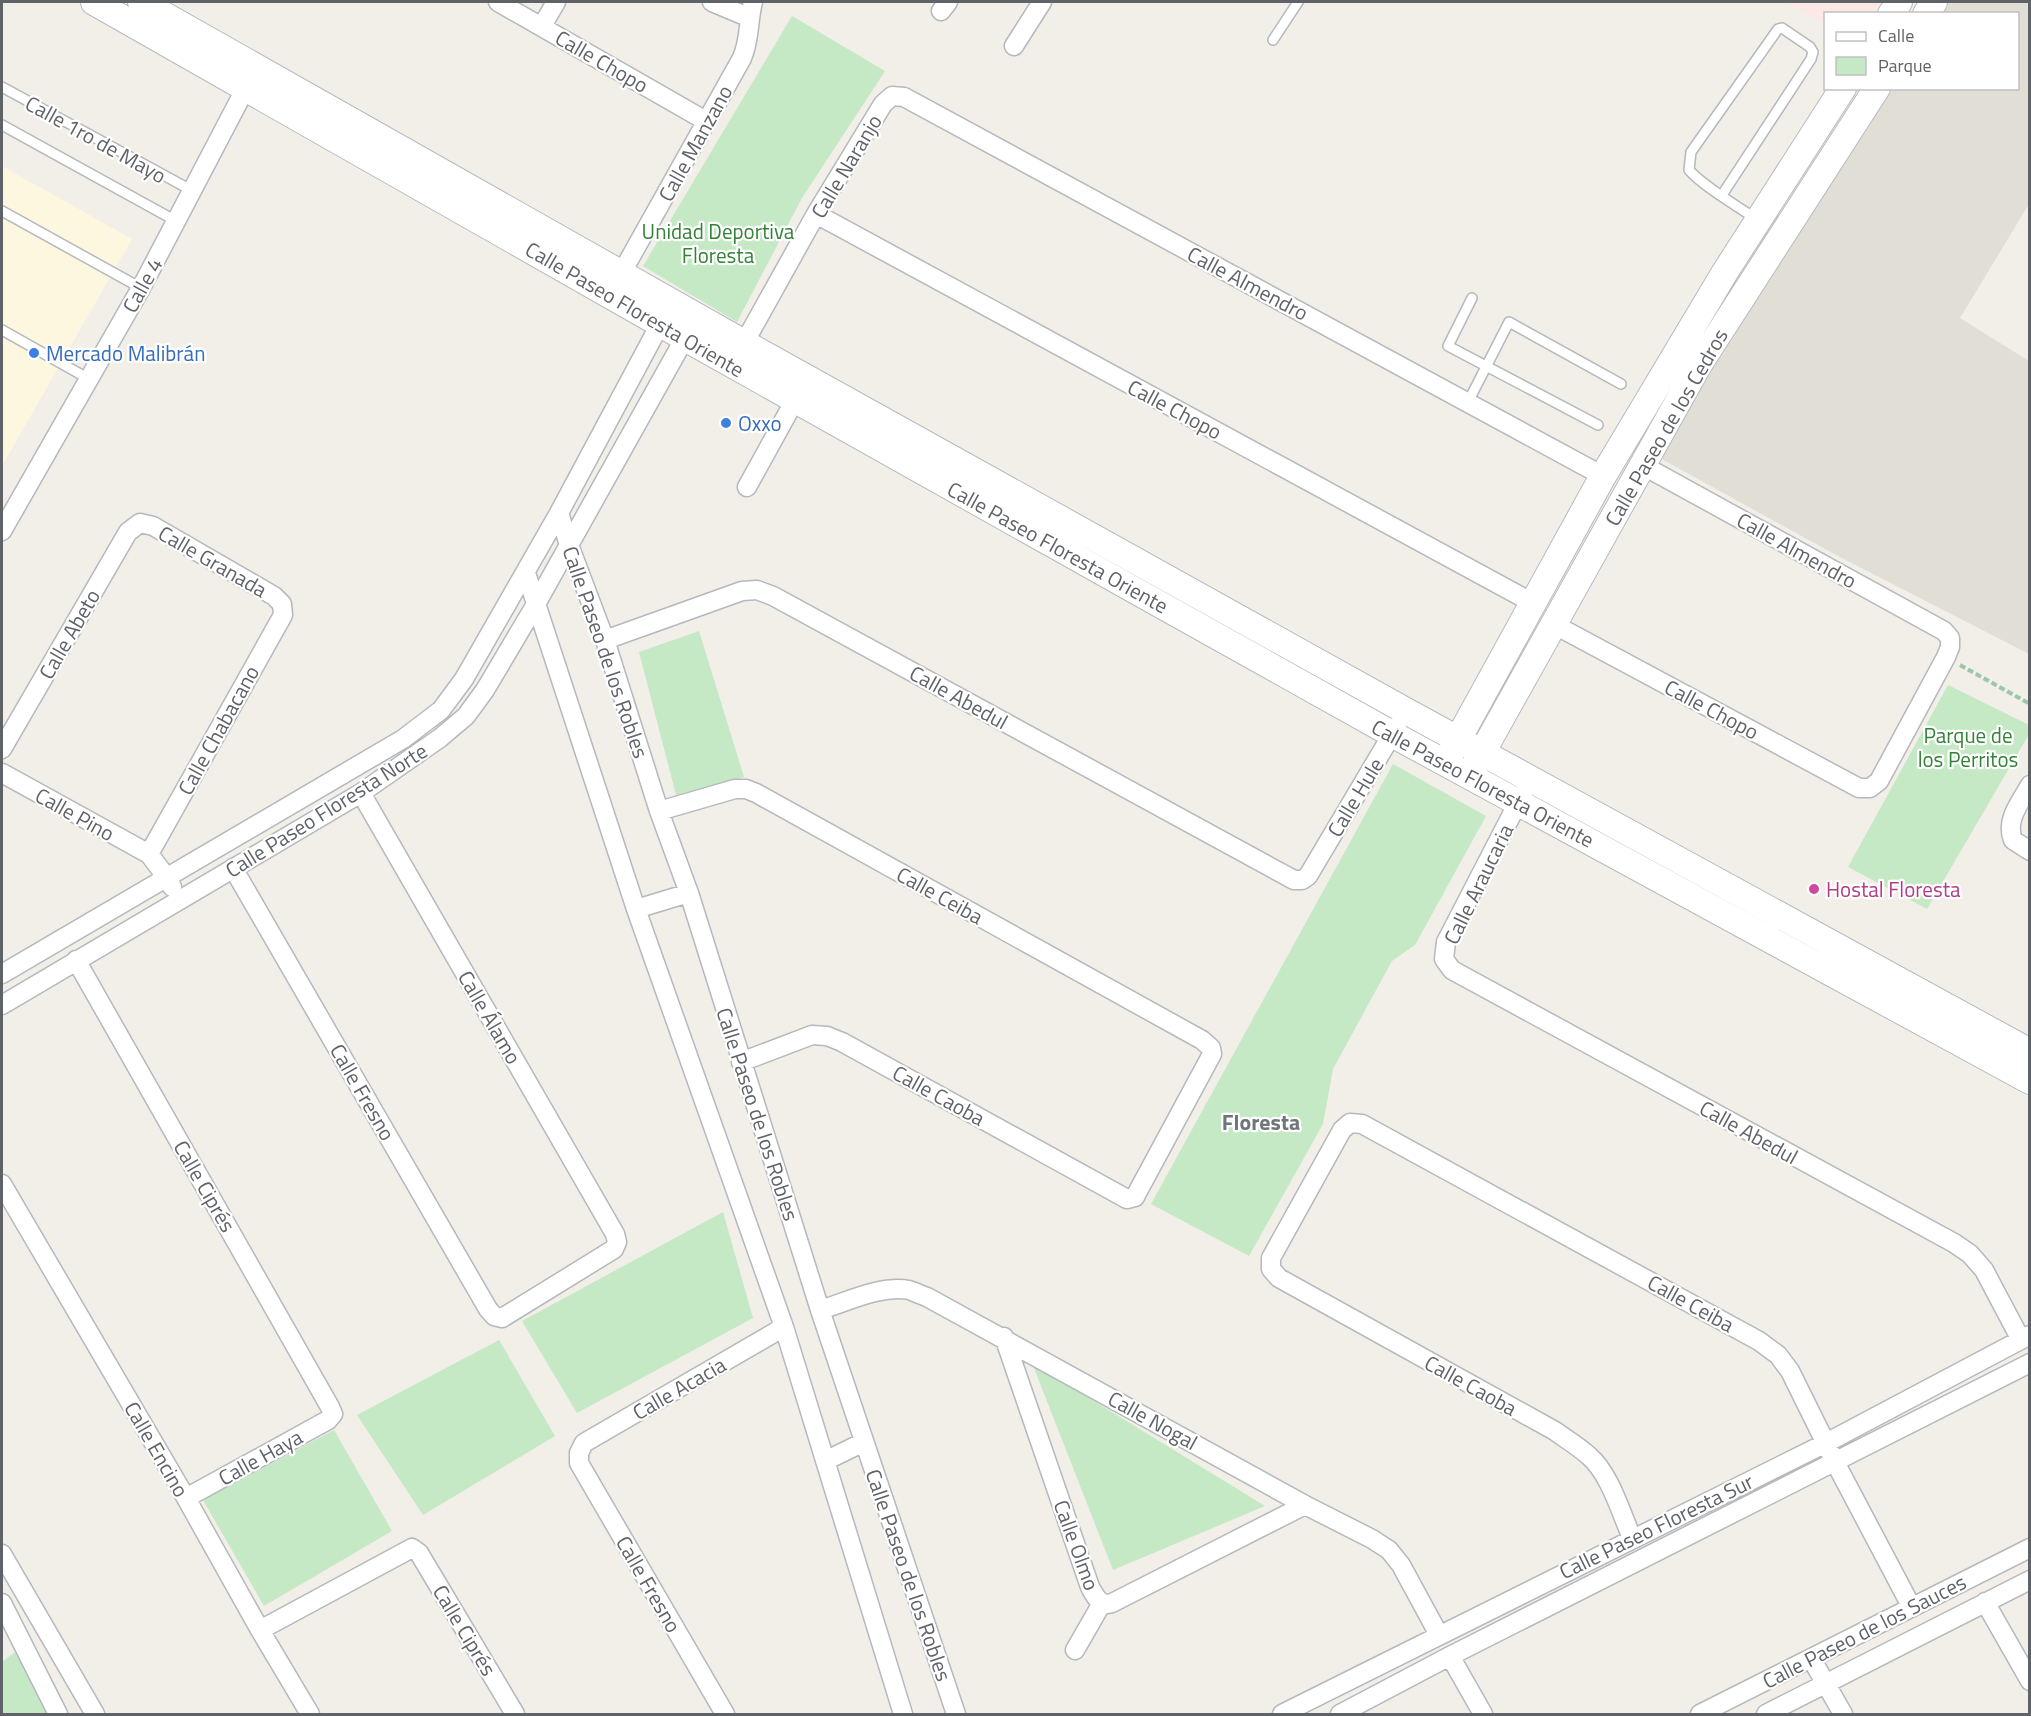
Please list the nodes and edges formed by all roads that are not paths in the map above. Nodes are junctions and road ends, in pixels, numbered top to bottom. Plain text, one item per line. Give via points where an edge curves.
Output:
1 (94, 2) edge
2 (141, 2) edge
3 (498, 2) edge
4 (556, 2) edge
5 (712, 2) edge
6 (1042, 2) edge
7 (1298, 2) edge
8 (751, 10) edge
9 (542, 26) junction
10 (1273, 40) dead end
11 (1014, 46) dead end
12 (251, 78) junction
13 (2, 87) edge
14 (1842, 90) edge
15 (1876, 90) edge
16 (892, 96) joint
17 (706, 121) junction
18 (2, 125) edge
19 (191, 190) junction
20 (1722, 195) junction
21 (2, 211) edge
22 (816, 214) junction
23 (176, 221) junction
24 (1758, 221) junction
25 (616, 284) junction
26 (141, 288) junction
27 (1472, 298) dead end
28 (666, 312) junction
29 (691, 327) junction
30 (2, 330) edge
31 (738, 354) junction
32 (1487, 365) junction
33 (89, 379) junction
34 (1621, 384) dead end
35 (795, 400) junction
36 (1468, 402) junction
37 (1598, 425) dead end
38 (1642, 465) junction
39 (1603, 476) junction
40 (747, 487) dead end
41 (559, 513) junction
42 (4, 522) edge
43 (140, 523) joint
44 (569, 545) junction
45 (1565, 546) junction
46 (1591, 558) junction
47 (526, 573) junction
48 (1158, 573) junction
49 (1145, 596) junction
50 (1533, 603) junction
51 (282, 604) joint
52 (536, 604) junction
53 (1555, 625) junction
54 (605, 640) junction
55 (1946, 657) joint
56 (1406, 711) junction
57 (1392, 734) junction
58 (1457, 738) junction
59 (2, 748) edge
60 (1482, 752) junction
61 (1445, 763) junction
62 (2, 773) edge
63 (1470, 775) junction
64 (1531, 778) junction
65 (2030, 785) edge
66 (361, 793) junction
67 (1519, 801) junction
68 (659, 811) junction
69 (2030, 851) edge
70 (149, 854) junction
71 (233, 868) junction
72 (167, 878) junction
73 (1302, 880) joint
74 (689, 892) junction
75 (178, 901) junction
76 (636, 909) junction
77 (1444, 959) joint
78 (76, 960) junction
79 (2, 974) edge
80 (1908, 985) junction
81 (2, 1005) edge
82 (1896, 1008) junction
83 (2030, 1052) edge
84 (741, 1062) junction
85 (2030, 1081) edge
86 (1350, 1123) joint
87 (2, 1184) edge
88 (1131, 1198) joint
89 (820, 1310) junction
90 (494, 1316) joint
91 (784, 1327) junction
92 (1004, 1337) junction
93 (2025, 1337) edge
94 (2030, 1363) edge
95 (333, 1414) joint
96 (864, 1442) junction
97 (1826, 1443) junction
98 (579, 1453) joint
99 (825, 1461) junction
100 (1835, 1462) junction
101 (186, 1498) junction
102 (1305, 1505) junction
103 (1632, 1538) junction
104 (2030, 1548) edge
105 (2, 1554) edge
106 (2030, 1580) edge
107 (1529, 1589) junction
108 (23, 1590) junction
109 (2, 1602) edge
110 (1985, 1602) junction
111 (1102, 1603) junction
112 (1911, 1606) junction
113 (1539, 1612) junction
114 (260, 1630) junction
115 (1438, 1635) junction
116 (1075, 1650) dead end
117 (1450, 1656) junction
118 (1811, 1658) junction
119 (1351, 1679) junction
120 (2030, 1681) edge
121 (1826, 1685) junction
122 (1364, 1702) junction
123 (89, 1713) edge
124 (58, 1714) edge
125 (310, 1714) edge
126 (515, 1714) edge
127 (725, 1714) edge
128 (903, 1714) edge
129 (956, 1714) edge
130 (1282, 1714) edge
131 (1340, 1714) edge
132 (1484, 1714) edge
133 (1700, 1714) edge
134 (1766, 1714) edge
135 (1843, 1714) edge

1 - 12 main road, Calle Paseo Floresta Oriente
2 - 12 main road, Calle Paseo Floresta Oriente
3 - 9 street, Calle Chopo
4 - 9 street
5 - 8 street
6 - 11 street
7 - 10 lane
8 - 17 street, Calle Manzano via 747,47
9 - 17 street, Calle Chopo
12 - 19 street, Calle 4
12 - 25 main road, Calle Paseo Floresta Oriente
13 - 19 lane, Calle 1ro de Mayo
14 - 24 main road, Calle Paseo de los Cedros
15 - 38 main road, Calle Paseo de los Cedros via 1698,366
16 - 22 street, Calle Naranjo via 883,104
16 - 36 street, Calle Almendro via 904,96
17 - 25 street, Calle Manzano
18 - 23 lane
19 - 23 street, Calle 4
20 - 20 lane via 1811,59 1810,46 1782,28 1691,152 1689,170
20 - 24 lane
21 - 26 lane
22 - 31 street, Calle Naranjo
22 - 50 street, Calle Chopo
23 - 26 street, Calle 4
24 - 39 main road, Calle Paseo de los Cedros
25 - 28 main road, Calle Paseo Floresta Oriente
26 - 33 street, Calle 4
27 - 32 lane via 1448,346
28 - 29 main road, Calle Paseo Floresta Oriente
28 - 41 street, Calle Paseo Floresta Norte
29 - 31 main road, Calle Paseo Floresta Oriente
29 - 44 street, Calle Paseo Floresta Norte
30 - 33 lane
31 - 35 main road, Calle Paseo Floresta Oriente
31 - 48 main road, Calle Paseo Floresta Oriente
32 - 34 lane via 1509,322
32 - 36 lane
32 - 37 lane
33 - 42 street, Calle 4
35 - 40 street
35 - 49 main road, Calle Paseo Floresta Oriente
36 - 39 street, Calle Almendro
38 - 46 main road, Calle Paseo de los Cedros
38 - 55 street, Calle Almendro via 1944,631 1950,638
39 - 45 main road, Calle Paseo de los Cedros
41 - 44 street, Calle Paseo de los Robles
41 - 47 street, Calle Paseo Floresta Norte
43 - 51 street, Calle Granada via 153,526
43 - 59 street, Calle Abeto via 128,532
44 - 52 street, Calle Paseo Floresta Norte
44 - 54 street, Calle Paseo de los Robles
45 - 46 street
45 - 50 main road, Calle Paseo de los Cedros
46 - 53 main road, Calle Paseo de los Cedros
47 - 52 street, Calle Paseo de los Robles
47 - 72 street, Calle Paseo Floresta Norte via 464,679 441,710 403,739
48 - 49 main road
48 - 56 main road, Calle Paseo Floresta Oriente
49 - 57 main road, Calle Paseo Floresta Oriente
50 - 58 main road, Calle Paseo de los Cedros
51 - 70 street, Calle Chabacano via 282,615
52 - 66 street, Calle Paseo Floresta Norte via 466,716
52 - 76 street, Calle Paseo de los Robles
53 - 55 street, Calle Chopo via 1859,788 1870,788 1879,781
53 - 60 main road, Calle Paseo de los Cedros
54 - 68 street, Calle Paseo de los Robles
54 - 73 street, Calle Abedul via 742,591 757,590 1294,880
56 - 57 street, Calle Hule
56 - 58 main road, Calle Paseo Floresta Oriente
57 - 61 main road, Calle Paseo Floresta Oriente
57 - 73 street, Calle Hule via 1308,876
58 - 60 main road, Calle Paseo Floresta Oriente
58 - 61 main road, Calle Paseo de los Cedros
60 - 63 main road, Calle Paseo de los Cedros
60 - 64 main road, Calle Paseo Floresta Oriente
61 - 63 main road, Calle Paseo Floresta Oriente
62 - 70 street, Calle Pino
63 - 67 main road, Calle Paseo Floresta Oriente
64 - 67 street, Calle Araucaria
64 - 80 main road, Calle Paseo Floresta Oriente
65 - 69 street via 2012,818 2010,833 2013,840
66 - 71 street, Calle Paseo Floresta Norte
66 - 90 street, Calle Álamo via 615,1233 614,1249 502,1317
67 - 77 street, Calle Araucaria via 1446,942
67 - 82 main road, Calle Paseo Floresta Oriente
68 - 74 street, Calle Paseo de los Robles
68 - 88 street, Calle Ceiba via 735,789 756,793 1202,1040 1212,1054
70 - 72 street
71 - 75 street, Calle Paseo Floresta Norte
71 - 90 street, Calle Fresno
72 - 75 street
72 - 79 street, Calle Paseo Floresta Norte
74 - 76 street
74 - 84 street, Calle Paseo de los Robles
75 - 78 street, Calle Paseo Floresta Norte
76 - 91 street, Calle Paseo de los Robles
77 - 93 street, Calle Abedul via 1452,970 1962,1248 1984,1270
78 - 81 street, Calle Paseo Floresta Norte
78 - 95 street, Calle Ciprés
80 - 82 main road
80 - 83 main road, Calle Paseo Floresta Oriente
82 - 85 main road, Calle Paseo Floresta Oriente
84 - 88 street, Calle Caoba via 812,1035 842,1041
84 - 89 street, Calle Paseo de los Robles
86 - 97 street, Calle Ceiba via 1362,1124 1759,1341 1778,1355 1790,1371
86 - 103 street, Calle Caoba via 1342,1130 1271,1258 1271,1269 1280,1278 1555,1431 1591,1457 1605,1476
87 - 101 street, Calle Encino
89 - 92 street, Calle Nogal via 878,1292 909,1290
89 - 96 street, Calle Paseo de los Robles
91 - 98 street, Calle Acacia via 584,1443
91 - 99 street, Calle Paseo de los Robles
92 - 102 street, Calle Nogal
92 - 111 street, Calle Olmo via 1090,1587
93 - 97 street, Calle Paseo Floresta Sur
94 - 100 street, Calle Paseo Floresta Sur
95 - 101 street, Calle Haya
96 - 99 street
96 - 129 street, Calle Paseo de los Robles
97 - 100 street, Calle Ceiba
97 - 103 street, Calle Paseo Floresta Sur
98 - 127 street, Calle Fresno via 579,1463
99 - 128 street, Calle Paseo de los Robles
100 - 112 street, Calle Ceiba
100 - 113 street, Calle Paseo Floresta Sur
101 - 114 street, Calle Encino
102 - 111 street, Calle Olmo via 1112,1603
102 - 115 street, Calle Nogal via 1389,1550
103 - 107 street, Calle Paseo Floresta Sur
104 - 112 street, Calle Paseo de los Sauces
105 - 108 street
106 - 110 street, Calle Paseo de los Sauces
107 - 113 street
107 - 115 street, Calle Paseo Floresta Sur
108 - 109 street
108 - 123 street
109 - 124 street
110 - 120 street
110 - 121 street, Calle Paseo de los Sauces
111 - 116 street
112 - 118 street, Calle Paseo de los Sauces
113 - 117 street, Calle Paseo Floresta Sur
114 - 125 street, Calle Encino
114 - 126 street, Calle Ciprés via 412,1548 419,1553
115 - 119 street, Calle Paseo Floresta Sur
117 - 122 street, Calle Paseo Floresta Sur
117 - 132 street
118 - 121 street
118 - 133 street, Calle Paseo de los Sauces
119 - 122 street
119 - 130 street, Calle Paseo Floresta Sur
121 - 134 street, Calle Paseo de los Sauces
121 - 135 street
122 - 131 street, Calle Paseo Floresta Sur

